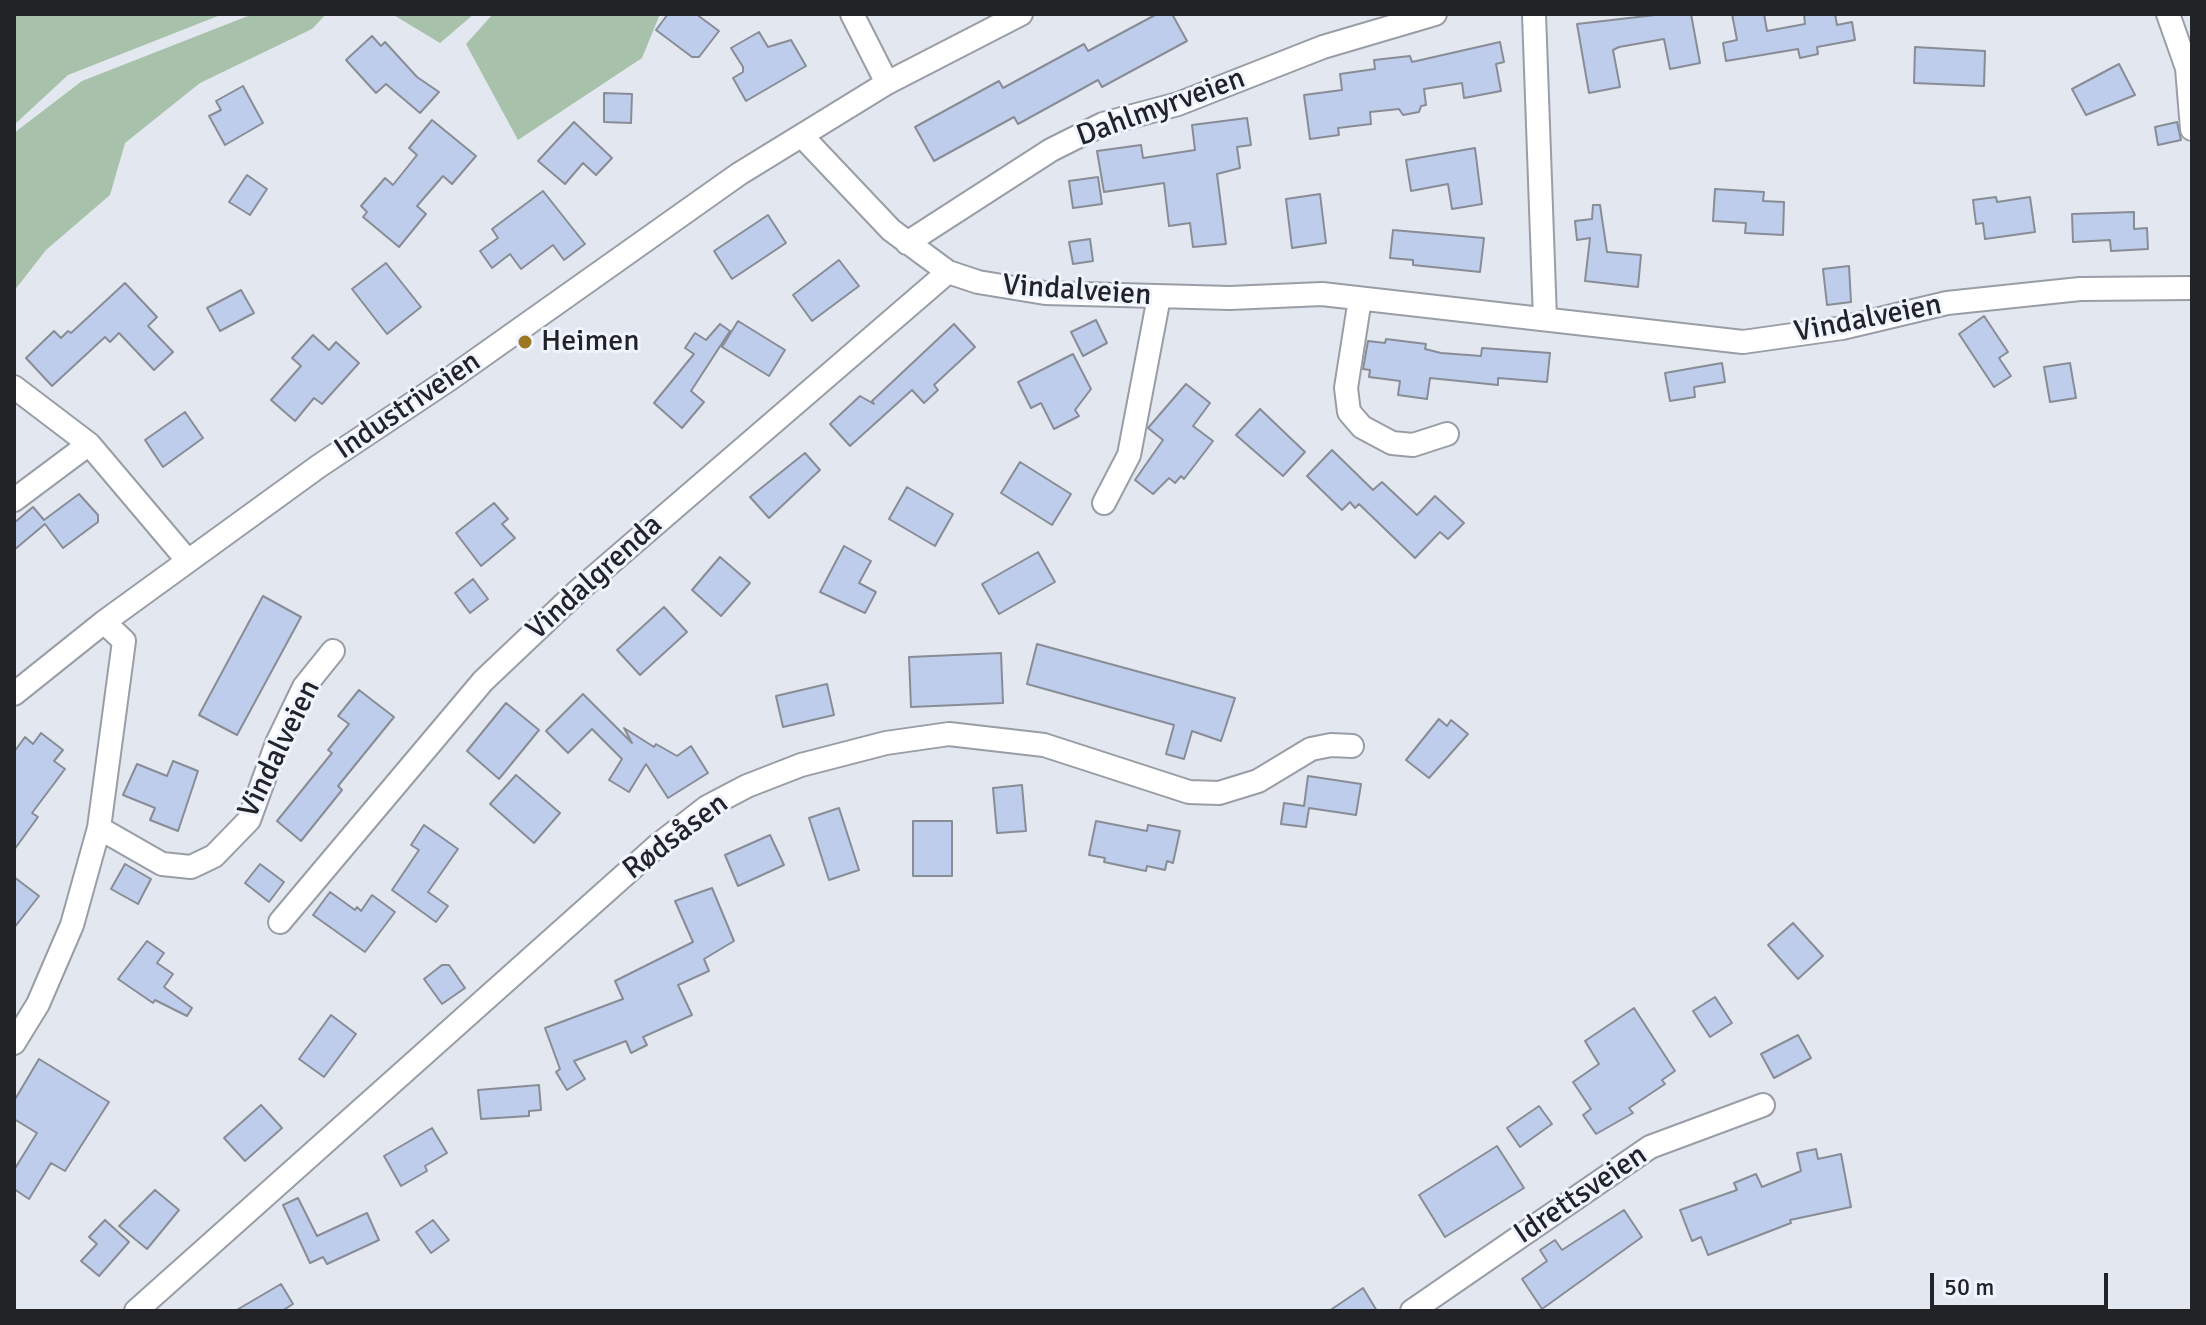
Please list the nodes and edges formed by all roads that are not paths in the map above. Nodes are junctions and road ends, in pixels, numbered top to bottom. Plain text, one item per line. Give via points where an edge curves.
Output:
1 (852, 14) edge
2 (1021, 14) edge
3 (1435, 14) edge
4 (1534, 14) edge
5 (2168, 14) edge
6 (887, 83) junction
7 (2192, 129) edge
8 (802, 136) junction
9 (907, 243) junction
10 (948, 272) junction
11 (2192, 288) edge
12 (1159, 297) junction
13 (1360, 299) junction
14 (1545, 319) junction
15 (14, 387) edge
16 (1447, 434) dead end
17 (89, 444) junction
18 (14, 500) edge
19 (1104, 503) dead end
20 (188, 561) junction
21 (104, 622) junction
22 (333, 651) dead end
23 (14, 694) edge
24 (1352, 746) dead end
25 (99, 828) junction
26 (280, 922) dead end
27 (14, 1043) edge
28 (1763, 1105) dead end
29 (136, 1311) edge
30 (1412, 1311) edge

1 - 6 street
2 - 6 street, Industriveien
3 - 9 street, Dahlmyrveien via 1323,47 1178,104 1103,124 1051,150
4 - 14 street
5 - 7 street via 2187,68
6 - 8 street, Industriveien
8 - 9 street, Vindalveien
8 - 20 street, Industriveien via 726,183
9 - 10 street, Vindalveien
10 - 12 street, Vindalveien via 1045,293
10 - 26 street, Vindalgrenda via 579,590 483,681
11 - 14 street, Vindalveien via 2080,289 1947,303 1842,328 1743,342
12 - 13 street, Vindalveien via 1322,294
12 - 19 street via 1129,455
13 - 14 street, Vindalveien
13 - 16 street via 1346,388 1355,421 1377,436 1405,445
15 - 17 street
17 - 18 street
17 - 20 street
20 - 21 street, Industriveien
21 - 23 street, Industriveien
21 - 25 street via 124,641
22 - 25 street, Vindalveien via 304,687 249,820 214,856 191,867 162,864
24 - 29 street, Rødsåsen via 1311,749 1258,781 1219,793 1189,792 1044,745 949,734 886,743 801,765 747,786 707,807 657,846
25 - 27 street via 72,925 38,1004
28 - 30 street, Idrettsveien via 1650,1147

